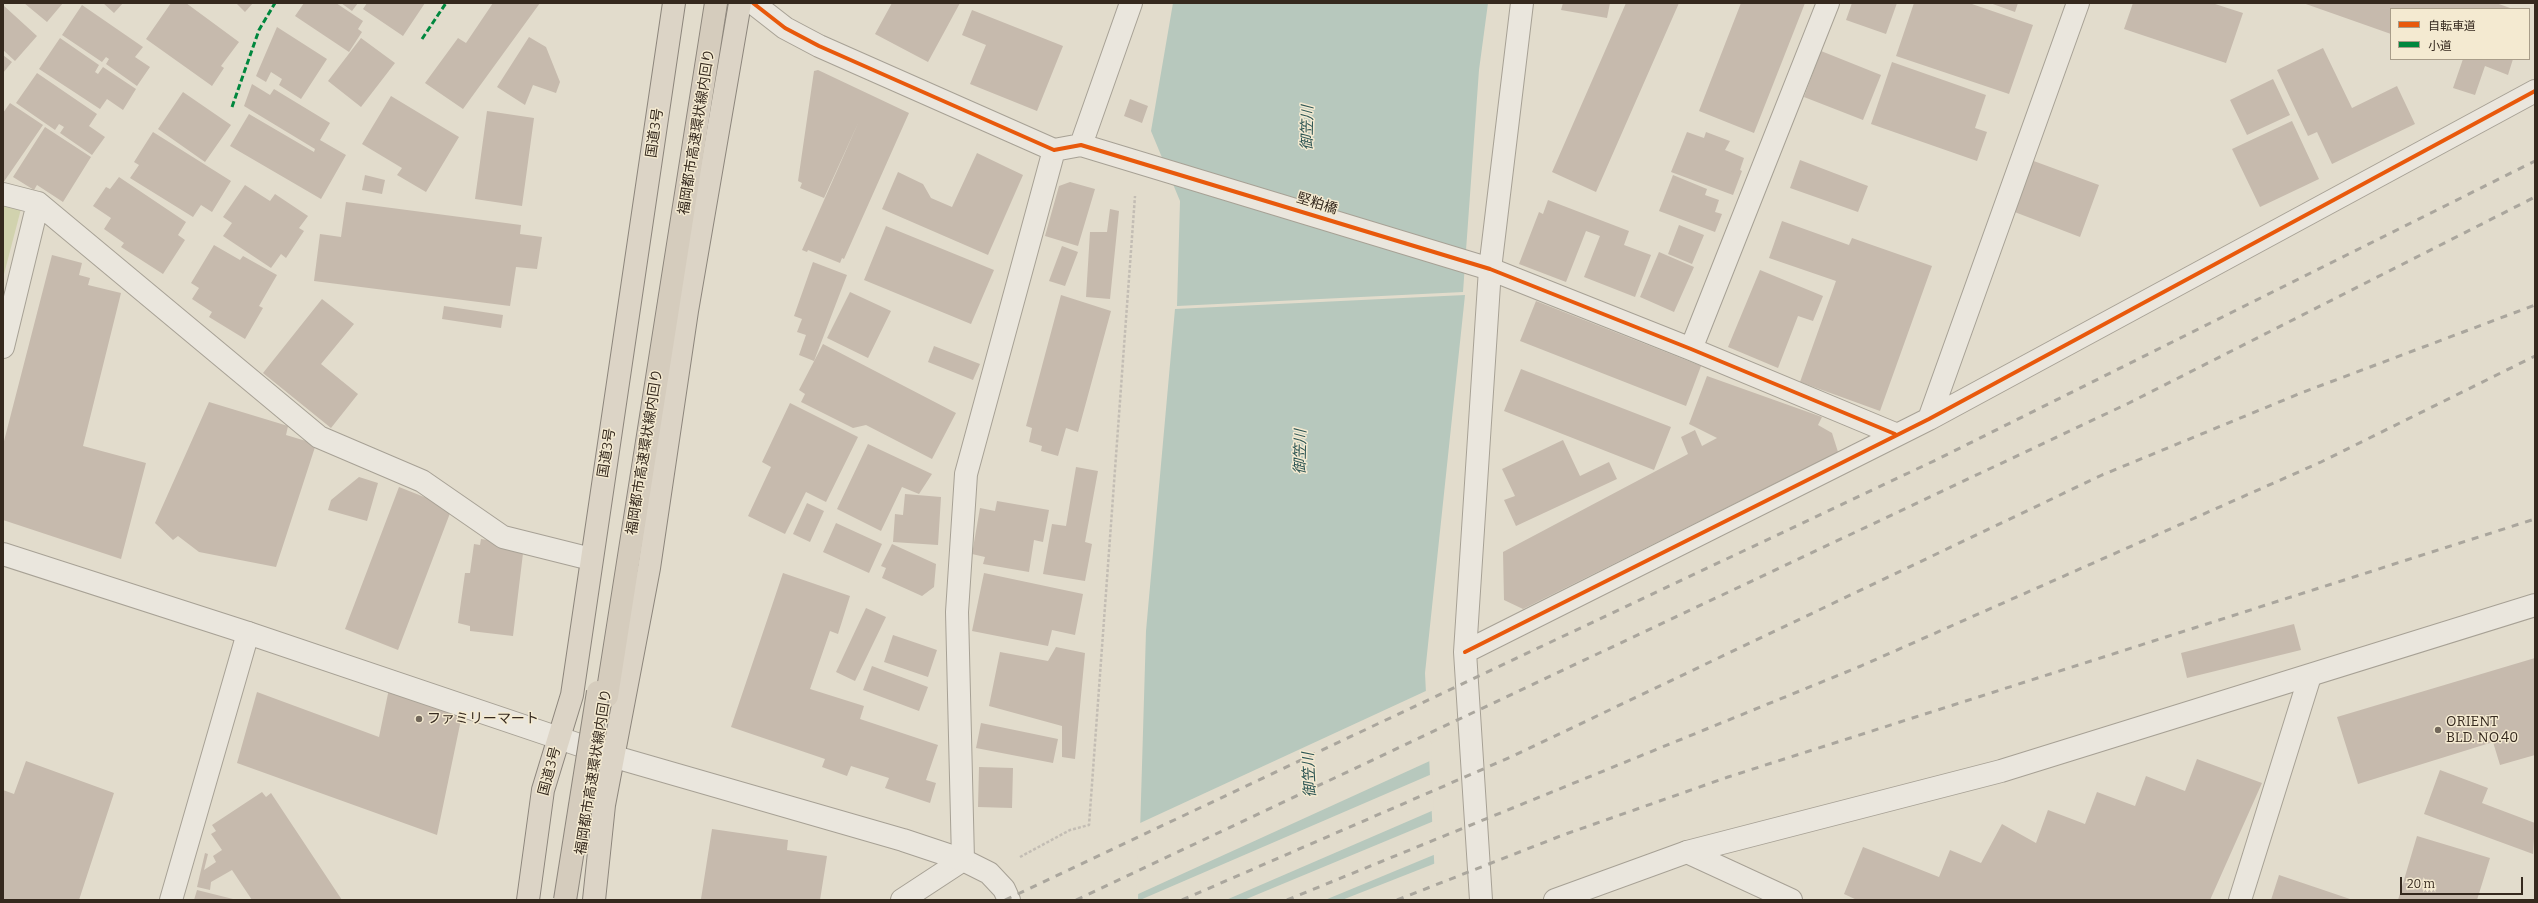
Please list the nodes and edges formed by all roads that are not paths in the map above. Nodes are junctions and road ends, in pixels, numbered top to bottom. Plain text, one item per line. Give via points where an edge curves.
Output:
1 (674, 3) edge
2 (704, 3) edge
3 (716, 3) edge
4 (720, 3) edge
5 (740, 3) edge
6 (752, 3) edge
7 (1131, 3) edge
8 (1522, 3) edge
9 (1828, 3) edge
10 (2078, 3) edge
11 (711, 44) junction
12 (2535, 91) edge
13 (1081, 145) junction
14 (1054, 150) junction
15 (3, 194) edge
16 (38, 203) junction
17 (1490, 269) junction
18 (3, 347) edge
19 (1692, 349) junction
20 (1929, 419) junction
21 (1895, 434) junction
22 (3, 554) edge
23 (591, 559) junction
24 (2535, 605) edge
25 (248, 633) junction
26 (1465, 652) junction
27 (2310, 676) junction
28 (558, 738) junction
29 (615, 757) junction
30 (1687, 852) junction
31 (962, 860) junction
32 (1007, 895) edge
33 (171, 900) edge
34 (528, 900) edge
35 (565, 900) edge
36 (573, 900) edge
37 (594, 900) edge
38 (902, 900) edge
39 (1481, 900) edge
40 (1555, 900) edge
41 (1791, 900) edge
42 (2240, 900) edge

1 - 23 highway, 国道3号
2 - 35 highway, bridge
3 - 11 highway, 福岡都市高速環状線内回り
4 - 11 highway
5 - 29 highway via 687,311 649,568
6 - 14 street via 786,28 819,46
7 - 13 street
8 - 17 street
9 - 19 street
10 - 20 street
11 - 36 highway, 福岡都市高速環状線内回り
12 - 20 street
13 - 14 street
13 - 17 street, 堅粕橋 via 1138,160
14 - 31 street via 966,474 958,612
15 - 16 street
16 - 18 street
16 - 23 street via 319,437 422,481 503,538
17 - 19 street, 堅粕橋
17 - 26 street
19 - 21 street, 堅粕橋
20 - 21 street
21 - 26 street
22 - 25 street
23 - 28 highway, 国道3号 via 572,695
24 - 27 street
25 - 28 street
25 - 33 street
26 - 39 street
27 - 30 street via 2001,771
27 - 42 street
28 - 29 street
28 - 34 highway, 国道3号 via 543,790
29 - 31 street via 903,840
29 - 37 highway via 604,804
30 - 40 street
30 - 41 street
31 - 32 street via 989,873
31 - 38 street

